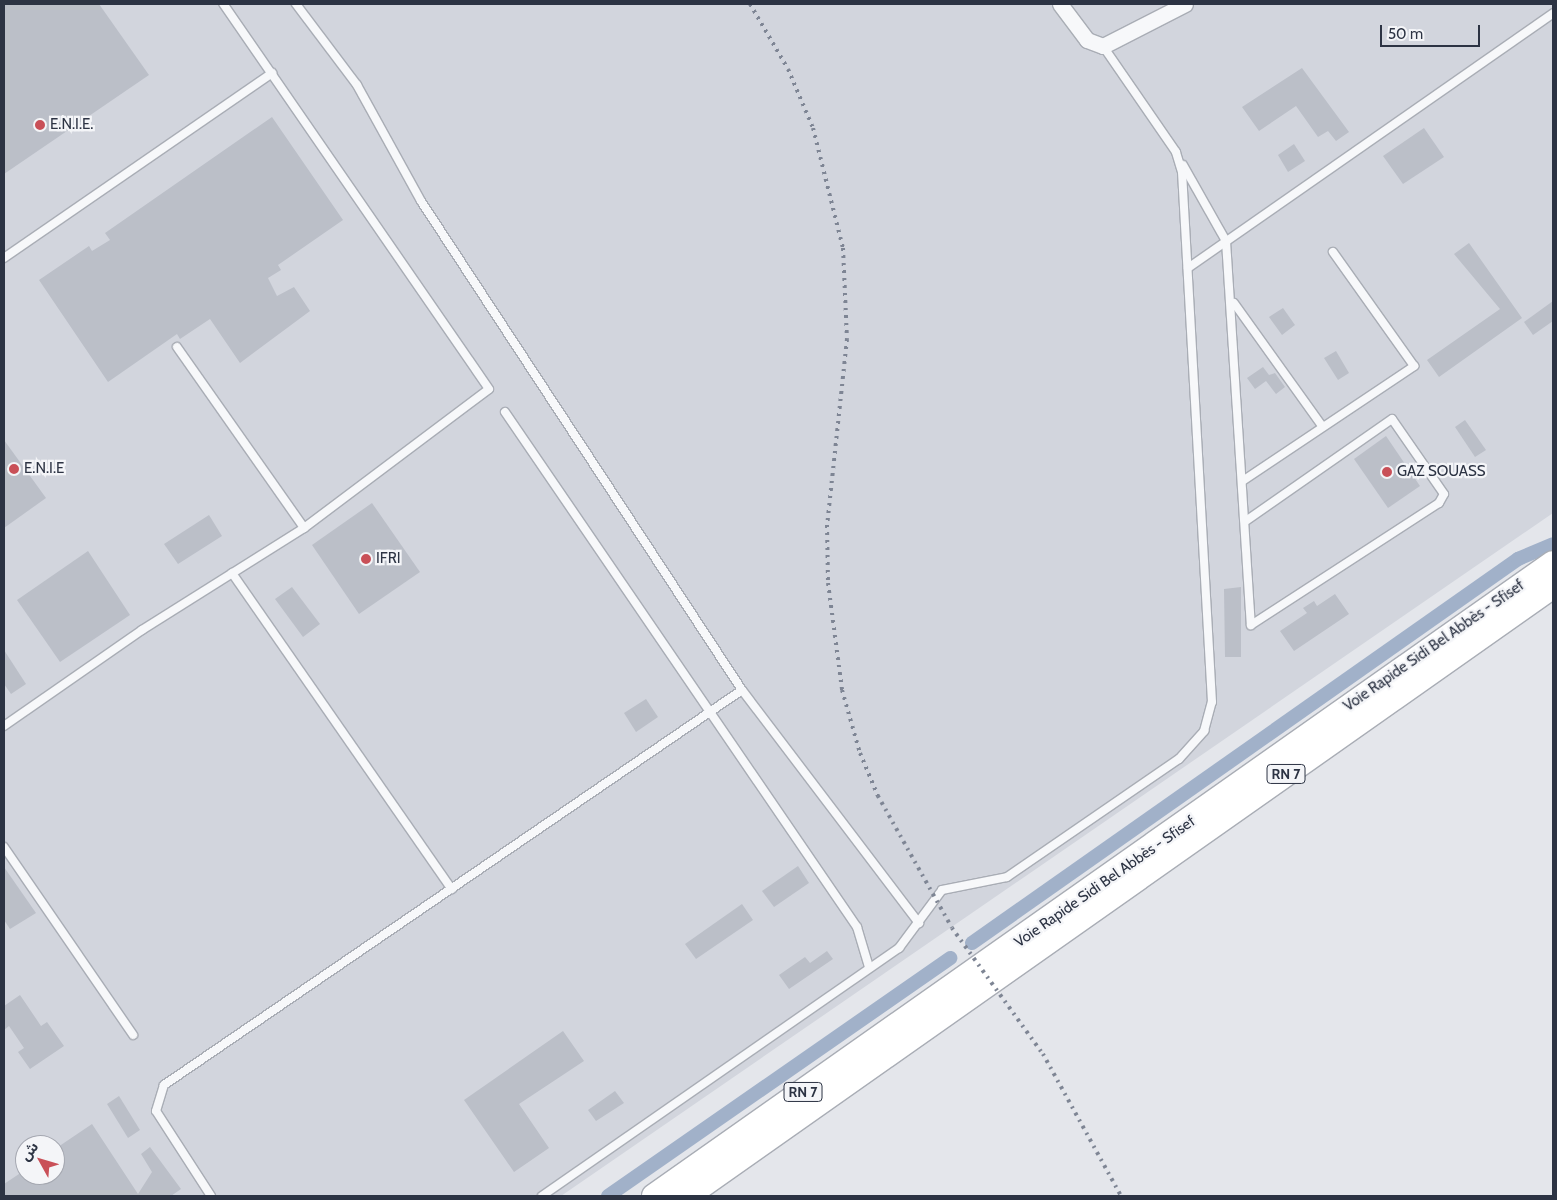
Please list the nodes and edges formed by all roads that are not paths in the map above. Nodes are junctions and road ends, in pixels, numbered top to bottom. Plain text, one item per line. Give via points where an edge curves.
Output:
1 (223, 4) edge
2 (296, 4) edge
3 (1060, 4) edge
4 (1181, 5) edge
5 (1553, 13) edge
6 (1103, 46) junction
7 (272, 73) junction
8 (1176, 152) junction
9 (1226, 240) junction
10 (1333, 252) dead end
11 (4, 258) edge
12 (1188, 268) junction
13 (1234, 304) junction
14 (177, 347) dead end
15 (505, 412) dead end
16 (1322, 426) junction
17 (1244, 480) junction
18 (1246, 520) junction
19 (304, 528) junction
20 (1553, 563) edge
21 (232, 573) junction
22 (1553, 586) edge
23 (742, 690) junction
24 (711, 713) junction
25 (4, 726) edge
26 (4, 847) edge
27 (452, 889) junction
28 (919, 923) junction
29 (869, 966) junction
30 (133, 1035) dead end
31 (211, 1196) edge
32 (542, 1196) edge
33 (654, 1196) edge
34 (687, 1196) edge

1 - 7 lane
2 - 23 lane via 357,85 421,201
3 - 6 street via 1087,40
4 - 6 street
5 - 9 lane
6 - 8 lane
7 - 11 lane
7 - 19 lane via 489,389
8 - 9 lane
8 - 12 lane via 1182,172
9 - 12 lane
9 - 13 lane
10 - 16 lane via 1414,366
12 - 28 lane via 1212,702 1204,731 1179,759 1007,877 942,890
13 - 16 lane
13 - 17 lane
14 - 19 lane
15 - 24 lane
16 - 17 lane
17 - 18 lane
18 - 18 lane via 1392,419 1444,494 1439,503 1255,626 1250,620
19 - 21 lane
20 - 33 highway, Voie Rapide Sidi Bel Abbès - Sfisef / RN 7
21 - 25 lane
21 - 27 lane
22 - 34 highway, Voie Rapide Sidi Bel Abbès - Sfisef / RN 7
23 - 24 lane
23 - 28 lane
24 - 27 lane
24 - 29 lane via 857,927
26 - 30 lane
27 - 31 lane via 164,1085 156,1111
28 - 29 lane via 899,948
29 - 32 lane

